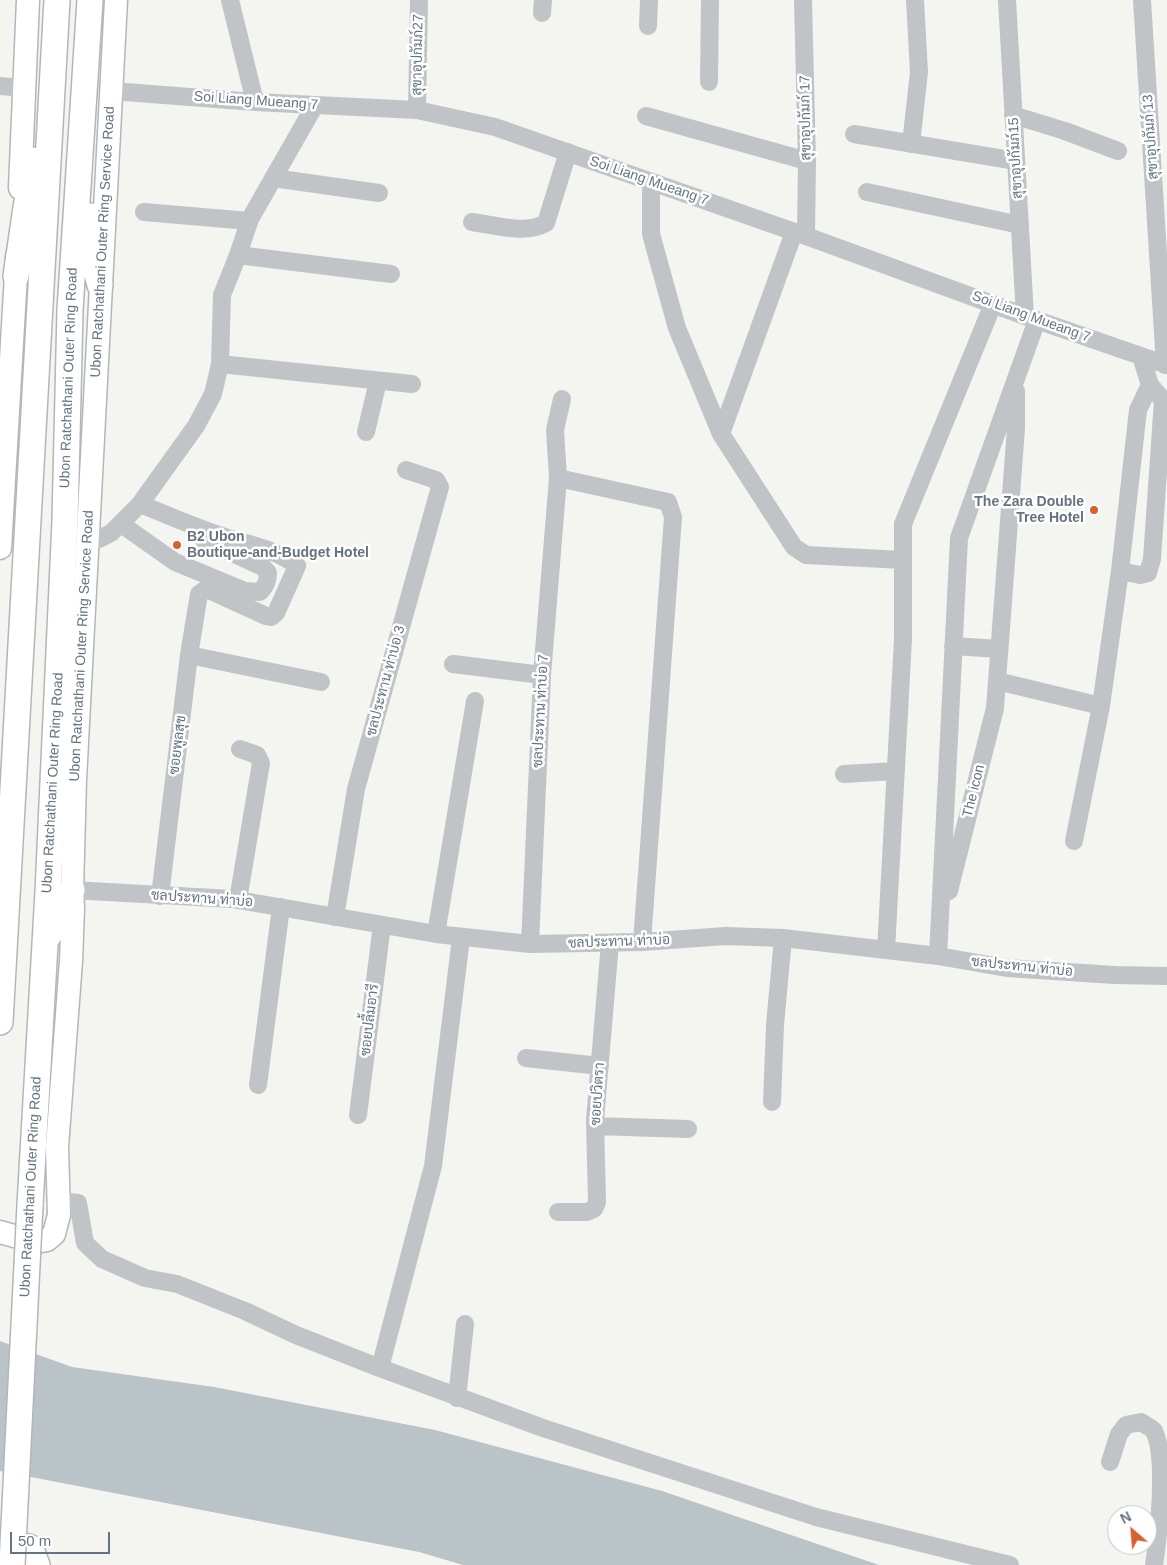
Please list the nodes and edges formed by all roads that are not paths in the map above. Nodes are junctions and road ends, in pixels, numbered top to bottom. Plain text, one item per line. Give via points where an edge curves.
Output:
1 (28, 0) edge
2 (57, 0) edge
3 (90, 0) edge
4 (116, 0) edge
5 (230, 0) edge
6 (419, 0) edge
7 (649, 0) edge
8 (710, 0) edge
9 (803, 0) edge
10 (915, 0) edge
11 (1007, 0) edge
12 (1142, 0) edge
13 (648, 26) dead end
14 (709, 82) dead end
15 (0, 86) edge
16 (24, 88) junction
17 (112, 91) junction
18 (85, 93) junction
19 (256, 102) junction
20 (315, 105) junction
21 (417, 110) junction
22 (1013, 115) junction
23 (49, 116) junction
24 (646, 116) dead end
25 (854, 134) dead end
26 (911, 144) junction
27 (1118, 151) dead end
28 (568, 152) junction
29 (807, 161) junction
30 (1016, 161) junction
31 (273, 178) junction
32 (650, 182) junction
33 (867, 192) dead end
34 (380, 193) dead end
35 (144, 212) dead end
36 (249, 221) junction
37 (472, 222) dead end
38 (1020, 225) junction
39 (800, 234) junction
40 (238, 255) junction
41 (391, 274) dead end
42 (16, 276) junction
43 (100, 285) junction
44 (993, 304) junction
45 (1031, 318) junction
46 (1141, 356) junction
47 (220, 364) junction
48 (1166, 365) edge
49 (1016, 379) junction
50 (378, 381) junction
51 (412, 384) dead end
52 (1150, 385) junction
53 (562, 399) dead end
54 (366, 432) dead end
55 (720, 434) junction
56 (406, 470) dead end
57 (558, 478) junction
58 (138, 507) junction
59 (122, 524) junction
60 (87, 538) junction
61 (0, 548) edge
62 (903, 560) junction
63 (1120, 571) junction
64 (953, 646) junction
65 (999, 649) junction
66 (189, 655) junction
67 (453, 664) dead end
68 (542, 675) junction
69 (997, 681) junction
70 (321, 682) dead end
71 (475, 702) dead end
72 (1101, 706) junction
73 (240, 748) dead end
74 (896, 772) junction
75 (844, 774) dead end
76 (1074, 841) dead end
77 (72, 890) junction
78 (160, 896) junction
79 (238, 900) junction
80 (281, 907) junction
81 (335, 917) junction
82 (382, 925) junction
83 (940, 930) junction
84 (2, 934) edge
85 (436, 934) junction
86 (461, 938) junction
87 (783, 938) junction
88 (642, 942) junction
89 (610, 943) junction
90 (45, 944) junction
91 (530, 944) junction
92 (886, 950) junction
93 (938, 956) junction
94 (1167, 976) edge
95 (0, 1022) edge
96 (526, 1058) dead end
97 (600, 1066) junction
98 (258, 1085) dead end
99 (772, 1102) dead end
100 (358, 1115) dead end
101 (595, 1126) junction
102 (688, 1129) dead end
103 (59, 1201) junction
104 (558, 1212) dead end
105 (0, 1232) edge
106 (466, 1324) dead end
107 (380, 1368) junction
108 (457, 1398) junction
109 (1110, 1462) dead end
110 (26, 1559) edge
111 (1010, 1565) edge
112 (1154, 1565) edge

1 - 16 main road
2 - 23 highway
3 - 18 highway, Ubon Ratchathani Outer Ring Road
4 - 17 main road, Ubon Ratchathani Outer Ring Service Road
5 - 19 street
6 - 21 street, สุขาอุปกัมภ์27
7 - 13 street
8 - 14 street
9 - 29 street, สุขาอุปกัมภ์ 17
10 - 26 street via 919,72
11 - 22 street, สุขาอุปกัมภ์15
12 - 48 street, สุขาอุปกัมภ์ 13
15 - 16 street
16 - 42 main road
17 - 19 street, Soi Liang Mueang 7
17 - 43 main road, Ubon Ratchathani Outer Ring Service Road
18 - 43 highway via 94,134 91,252
18 - 90 highway, Ubon Ratchathani Outer Ring Road via 70,310 64,531
19 - 20 street, Soi Liang Mueang 7
20 - 21 street, Soi Liang Mueang 7
20 - 31 street
21 - 28 street, Soi Liang Mueang 7 via 496,127
22 - 27 street
22 - 30 street, สุขาอุปกัมภ์15
23 - 42 highway via 32,163
23 - 84 highway
24 - 29 street
25 - 26 street
26 - 30 street
28 - 32 street, Soi Liang Mueang 7
28 - 37 street via 546,224 525,229
29 - 39 street, สุขาอุปกัมภ์ 17
30 - 38 street, สุขาอุปกัมภ์15
31 - 34 street
31 - 36 street
32 - 39 street, Soi Liang Mueang 7
32 - 55 street via 652,234 674,318
33 - 38 street
35 - 36 street
36 - 40 street
38 - 45 street, สุขาอุปกัมภ์15
39 - 44 street, Soi Liang Mueang 7
39 - 55 street, สุขาอุปกัมภ์ 17
40 - 41 street
40 - 47 street via 222,295
42 - 61 main road
43 - 60 main road, Ubon Ratchathani Outer Ring Service Road
44 - 45 street, Soi Liang Mueang 7
44 - 62 street via 903,524
45 - 46 street, Soi Liang Mueang 7
45 - 49 street, The icon
46 - 48 street, Soi Liang Mueang 7
46 - 52 street
47 - 50 street
47 - 58 street via 213,394 196,426
49 - 64 street, The icon via 959,538
49 - 65 street, The icon via 1016,428
50 - 51 street
50 - 54 street
52 - 63 street via 1138,410
52 - 63 street via 1163,400 1152,560 1148,573 1140,575
53 - 57 street, ชลประทาน ท่าบ่อ 7 via 556,430
55 - 62 street via 800,552 806,555
56 - 81 street, ชลประทาน ท่าบ่อ 3 via 436,480 440,487 356,789
57 - 68 street, ชลประทาน ท่าบ่อ 7
57 - 88 street via 668,502 673,517
58 - 59 street
58 - 59 street via 262,567 268,573 268,581 260,592 245,591 175,562
58 - 66 street, ซอยพูลสุข via 263,548 298,566 276,613 271,616 210,590 199,594
59 - 60 street via 98,539
60 - 77 main road, Ubon Ratchathani Outer Ring Service Road
62 - 74 street via 903,639
63 - 72 street
64 - 65 street
64 - 83 street, The icon
65 - 69 street, The icon
66 - 70 street
66 - 78 street, ซอยพูลสุข
67 - 68 street
68 - 91 street, ชลประทาน ท่าบ่อ 7
69 - 72 street
69 - 83 street, The icon via 995,708
71 - 85 street
72 - 76 street
73 - 79 street via 257,755 261,763
74 - 75 street
74 - 92 street
77 - 78 street, ชลประทาน ท่าบ่อ
77 - 90 highway
77 - 103 main road, Ubon Ratchathani Outer Ring Service Road via 71,961 57,1147
78 - 79 street, ชลประทาน ท่าบ่อ
79 - 80 street, ชลประทาน ท่าบ่อ
80 - 81 street, ชลประทาน ท่าบ่อ
80 - 98 street
81 - 82 street, ชลประทาน ท่าบ่อ
82 - 85 street, ชลประทาน ท่าบ่อ
82 - 100 street, ซอยปลื้มอารี
83 - 93 street, The icon
84 - 95 highway
85 - 86 street, ชลประทาน ท่าบ่อ
86 - 91 street, ชลประทาน ท่าบ่อ
86 - 107 street via 433,1166
87 - 88 street, ชลประทาน ท่าบ่อ via 726,936
87 - 92 street, ชลประทาน ท่าบ่อ
87 - 99 street
88 - 89 street, ชลประทาน ท่าบ่อ
89 - 91 street, ชลประทาน ท่าบ่อ
89 - 97 street, ซอยปวิตรา
90 - 110 highway, Ubon Ratchathani Outer Ring Road, bridge via 30,1205
92 - 93 street, ชลประทาน ท่าบ่อ
93 - 94 street, ชลประทาน ท่าบ่อ via 1006,968 1114,976
96 - 97 street
97 - 101 street, ซอยปวิตรา
101 - 102 street
101 - 104 street, ซอยปวิตรา via 597,1202 594,1209
103 - 105 main road, Ubon Ratchathani Outer Ring Service Road via 57,1224 48,1240 36,1242
103 - 107 street via 78,1204 85,1243 102,1258 145,1278 177,1284
106 - 108 street
107 - 108 street
108 - 111 street via 816,1517
109 - 112 street via 1119,1434 1126,1425 1141,1422 1154,1430 1162,1448 1166,1482

